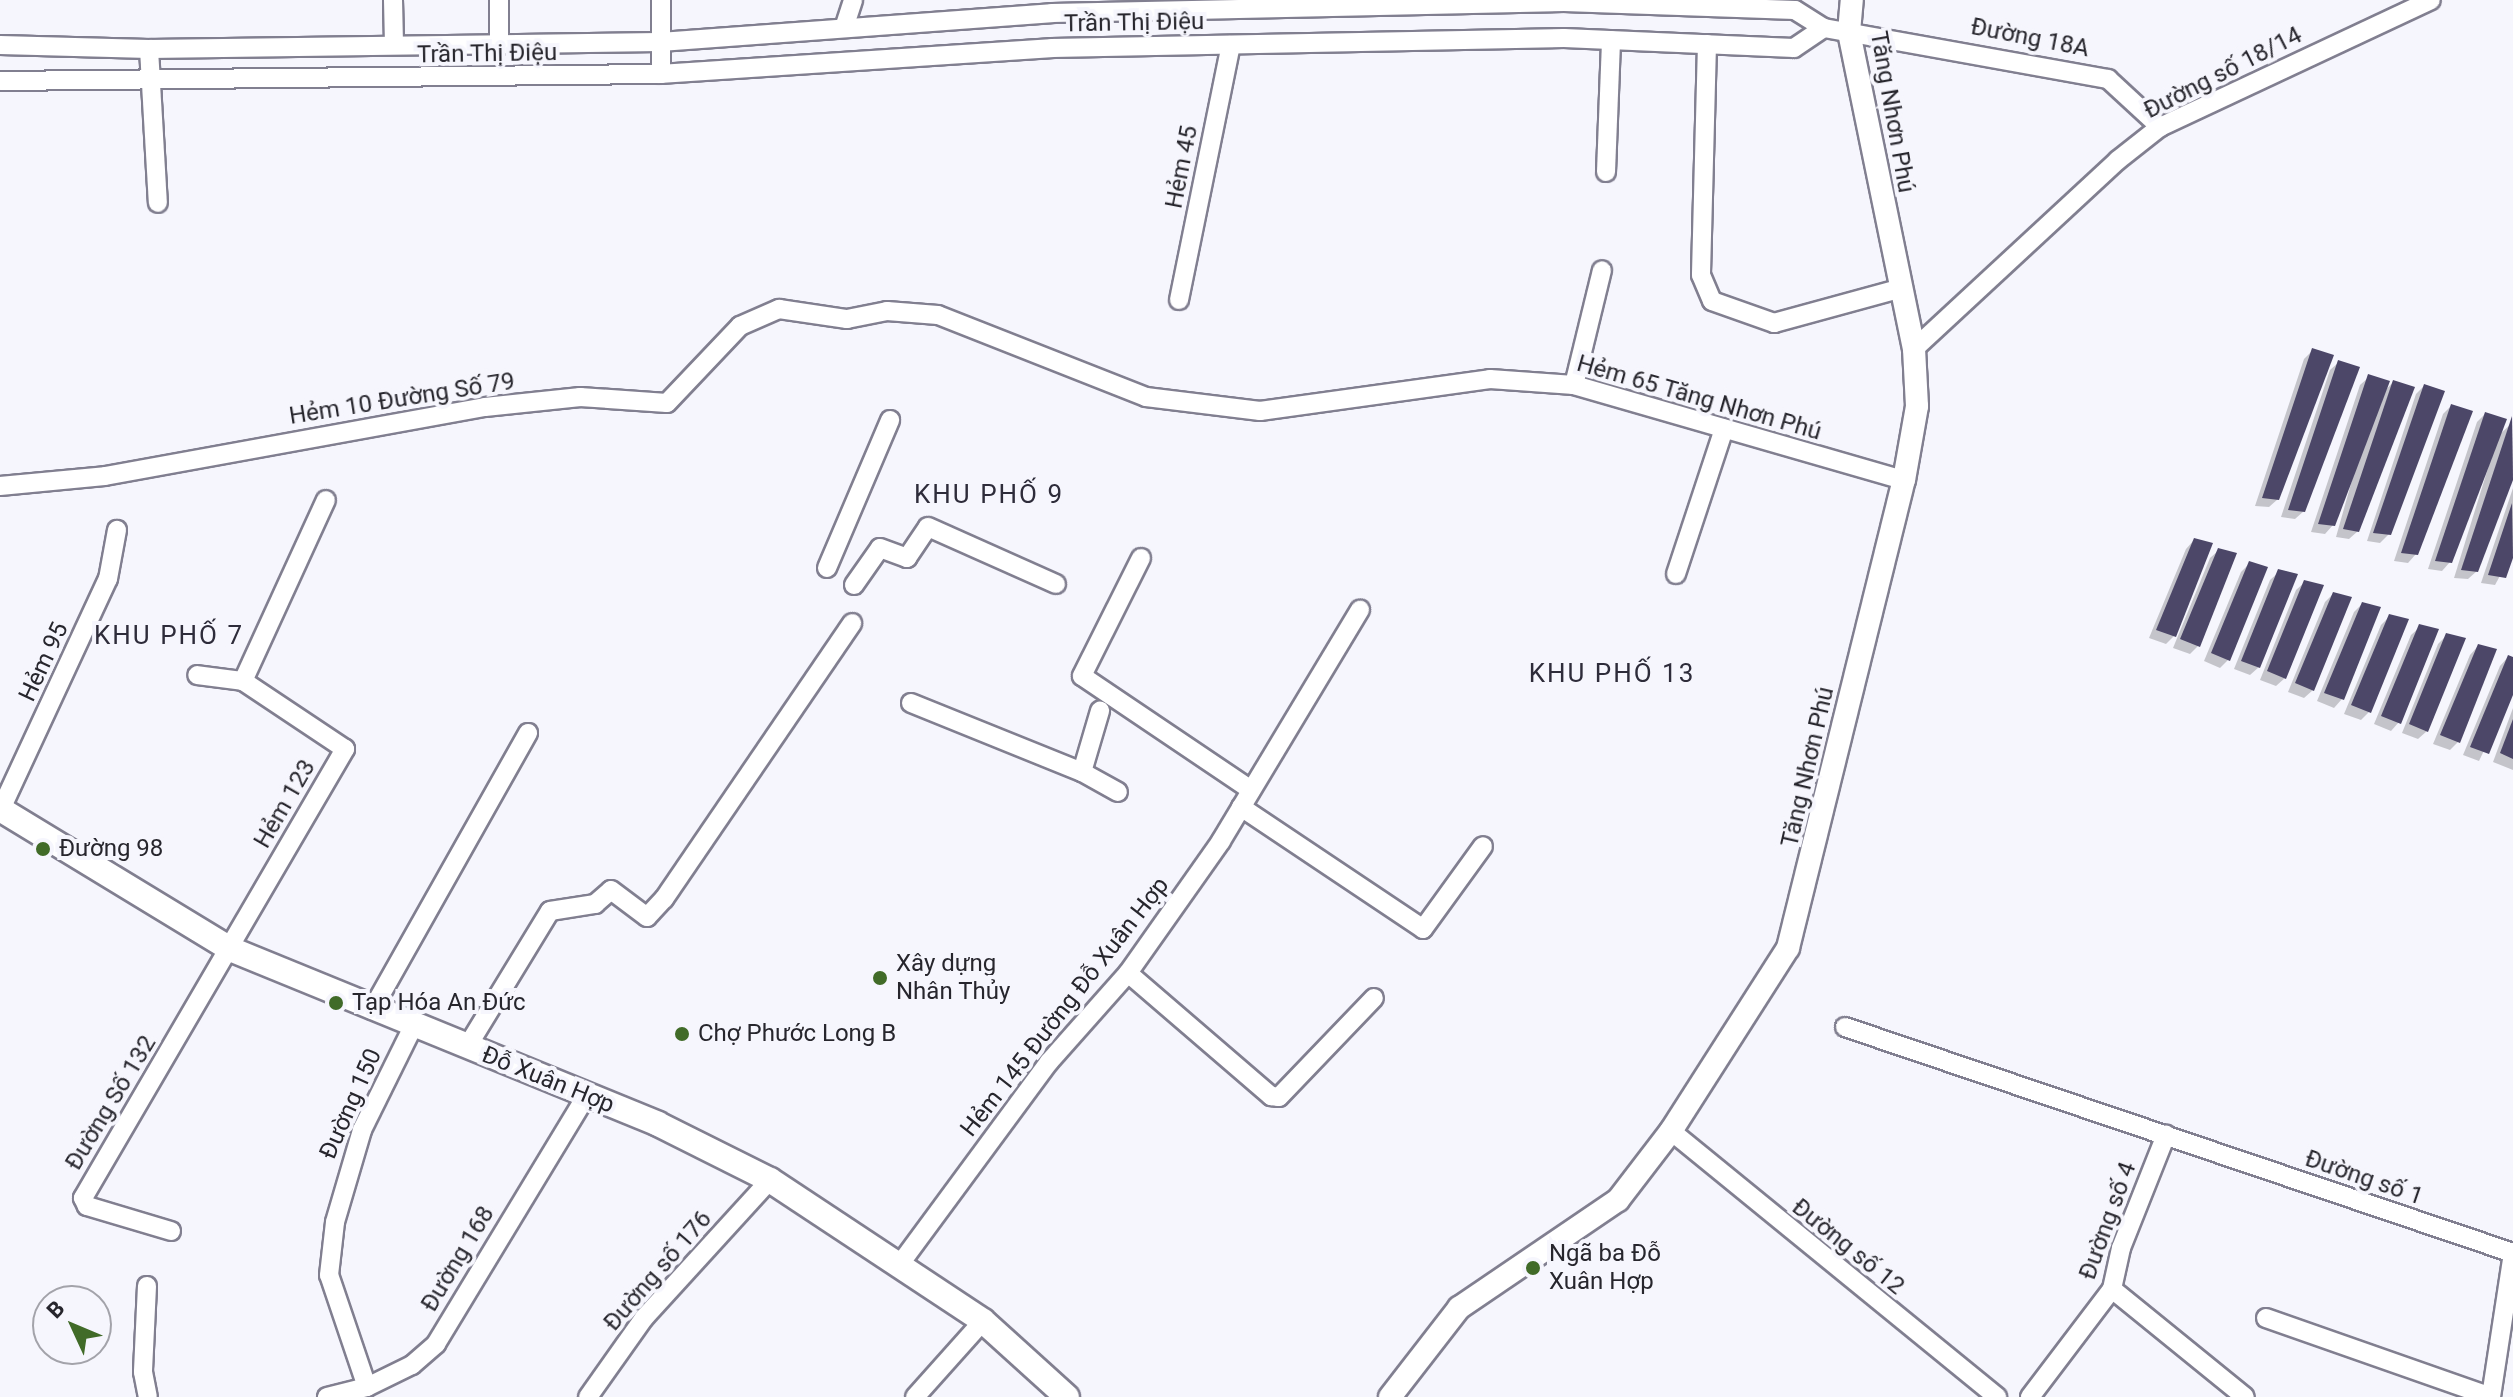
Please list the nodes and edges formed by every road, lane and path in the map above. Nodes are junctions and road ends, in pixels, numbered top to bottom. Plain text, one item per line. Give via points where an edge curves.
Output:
1 (393, 0) edge
2 (499, 0) edge
3 (661, 0) edge
4 (853, 0) edge
5 (1852, 0) edge
6 (2431, 0) edge
7 (1564, 1) edge
8 (1159, 5) edge
9 (1052, 13) junction
10 (845, 25) junction
11 (1824, 28) junction
12 (1849, 32) junction
13 (1564, 38) junction
14 (1611, 40) junction
15 (659, 42) junction
16 (1707, 44) junction
17 (0, 45) edge
18 (394, 45) junction
19 (1231, 45) junction
20 (499, 46) junction
21 (1052, 48) junction
22 (149, 49) junction
23 (661, 74) junction
24 (0, 81) edge
25 (153, 84) junction
26 (2160, 127) junction
27 (1606, 172) dead end
28 (158, 203) dead end
29 (1602, 270) dead end
30 (1898, 289) junction
31 (1179, 300) dead end
32 (779, 309) joint
33 (1914, 349) junction
34 (1574, 385) junction
35 (890, 420) dead end
36 (1724, 429) junction
37 (1904, 480) junction
38 (0, 486) edge
39 (326, 500) dead end
40 (117, 530) dead end
41 (1141, 558) dead end
42 (827, 568) dead end
43 (1676, 574) dead end
44 (1056, 584) dead end
45 (854, 585) dead end
46 (1360, 610) dead end
47 (852, 623) dead end
48 (197, 675) dead end
49 (243, 681) junction
50 (911, 703) dead end
51 (1100, 711) dead end
52 (528, 733) dead end
53 (1082, 772) junction
54 (1118, 792) dead end
55 (1246, 799) junction
56 (0, 809) edge
57 (1483, 846) dead end
58 (230, 949) junction
59 (1128, 973) junction
60 (1374, 998) dead end
61 (372, 1010) junction
62 (413, 1027) junction
63 (1845, 1027) dead end
64 (467, 1047) junction
65 (587, 1095) junction
66 (1671, 1131) junction
67 (2166, 1135) junction
68 (770, 1180) junction
69 (171, 1231) dead end
70 (900, 1264) junction
71 (147, 1286) dead end
72 (2112, 1289) junction
73 (2266, 1318) dead end
74 (983, 1321) junction
75 (367, 1387) junction
76 (148, 1397) edge
77 (327, 1397) edge
78 (588, 1397) edge
79 (915, 1397) edge
80 (1067, 1397) edge
81 (1390, 1397) edge
82 (1997, 1397) edge
83 (2030, 1397) edge
84 (2245, 1397) edge
85 (2491, 1397) edge

1 - 18 street
2 - 20 street
3 - 15 street
4 - 10 street
5 - 12 street, Tăng Nhơn Phú
6 - 26 street, Đường số 18/14
7 - 8 street, Trần Thị Điệu
7 - 11 street, Trần Thị Điệu via 1795,10
7 - 13 street
8 - 9 street, Trần Thị Điệu
9 - 10 street, Trần Thị Điệu
9 - 21 street
10 - 15 street, Trần Thị Điệu
11 - 12 street, Đường 18A
11 - 16 street, Trần Thị Điệu via 1794,48
12 - 26 street, Đường 18A via 2108,79
12 - 30 street, Tăng Nhơn Phú
13 - 14 street, Trần Thị Điệu
13 - 19 street, Trần Thị Điệu
14 - 16 street, Trần Thị Điệu
14 - 27 street
15 - 20 street, Trần Thị Điệu
15 - 23 street
16 - 30 street via 1701,275 1708,296 1722,308 1774,323
17 - 22 street, Trần Thị Điệu
18 - 20 street, Trần Thị Điệu
18 - 22 street, Trần Thị Điệu
19 - 21 street, Trần Thị Điệu
19 - 31 street, Hẻm 45
21 - 23 street, Trần Thị Điệu
22 - 25 street
23 - 25 street, Trần Thị Điệu
24 - 25 street, Trần Thị Điệu
25 - 28 street
26 - 33 street, Đường số 18/14
29 - 34 street
30 - 33 street, Tăng Nhơn Phú
32 - 34 street, Hẻm 65 Tăng Nhơn Phú via 847,319 887,311 938,315 1146,397 1260,411 1490,379
32 - 38 street, Hẻm 10 Đường Số 79 via 740,326 667,403 580,397 485,407 105,476
33 - 37 street, Tăng Nhơn Phú via 1917,406
34 - 36 street, Hẻm 65 Tăng Nhơn Phú
35 - 42 street
36 - 37 street, Hẻm 65 Tăng Nhơn Phú
36 - 43 street
37 - 66 street, Tăng Nhơn Phú via 1788,948
39 - 49 street
40 - 56 street, Hẻm 95 via 108,579
41 - 55 street via 1082,676
44 - 45 street via 928,527 907,558 880,548
46 - 55 street, Hẻm 145 Đường Đỗ Xuân Hợp
47 - 64 street via 664,899 647,917 611,890 595,904 550,911
48 - 49 street, Hẻm 123
49 - 58 street, Hẻm 123 via 345,749
50 - 53 street
51 - 53 street
52 - 61 street
53 - 54 street
55 - 57 street via 1423,929
55 - 59 street, Hẻm 145 Đường Đỗ Xuân Hợp
56 - 58 main road, Đỗ Xuân Hợp
58 - 61 main road, Đỗ Xuân Hợp
58 - 69 street, Đường Số 132 via 83,1198 87,1206
59 - 60 street via 1271,1096 1279,1097
59 - 70 street, Hẻm 145 Đường Đỗ Xuân Hợp via 1049,1062
61 - 62 main road, Đỗ Xuân Hợp
62 - 64 main road, Đỗ Xuân Hợp
62 - 75 street, Đường 150 via 362,1130 335,1222 329,1275
63 - 67 street, Đường số 1
64 - 65 main road, Đỗ Xuân Hợp
65 - 68 main road, Đỗ Xuân Hợp
65 - 75 street, Đường 168 via 436,1344 412,1365
66 - 81 street, Tăng Nhơn Phú via 1618,1200 1459,1308
66 - 82 street, Đường số 12
67 - 72 street, Đường số 4 via 2121,1248
67 - 85 street, Đường số 1 via 2513,1253
68 - 70 main road, Đỗ Xuân Hợp
68 - 78 street, Đường số 176 via 644,1318
70 - 74 main road, Đỗ Xuân Hợp
71 - 76 street via 143,1372
72 - 83 street, Đường số 4
72 - 84 street
73 - 85 street
74 - 79 street
74 - 80 main road, Đỗ Xuân Hợp
75 - 77 street, Đường 168

